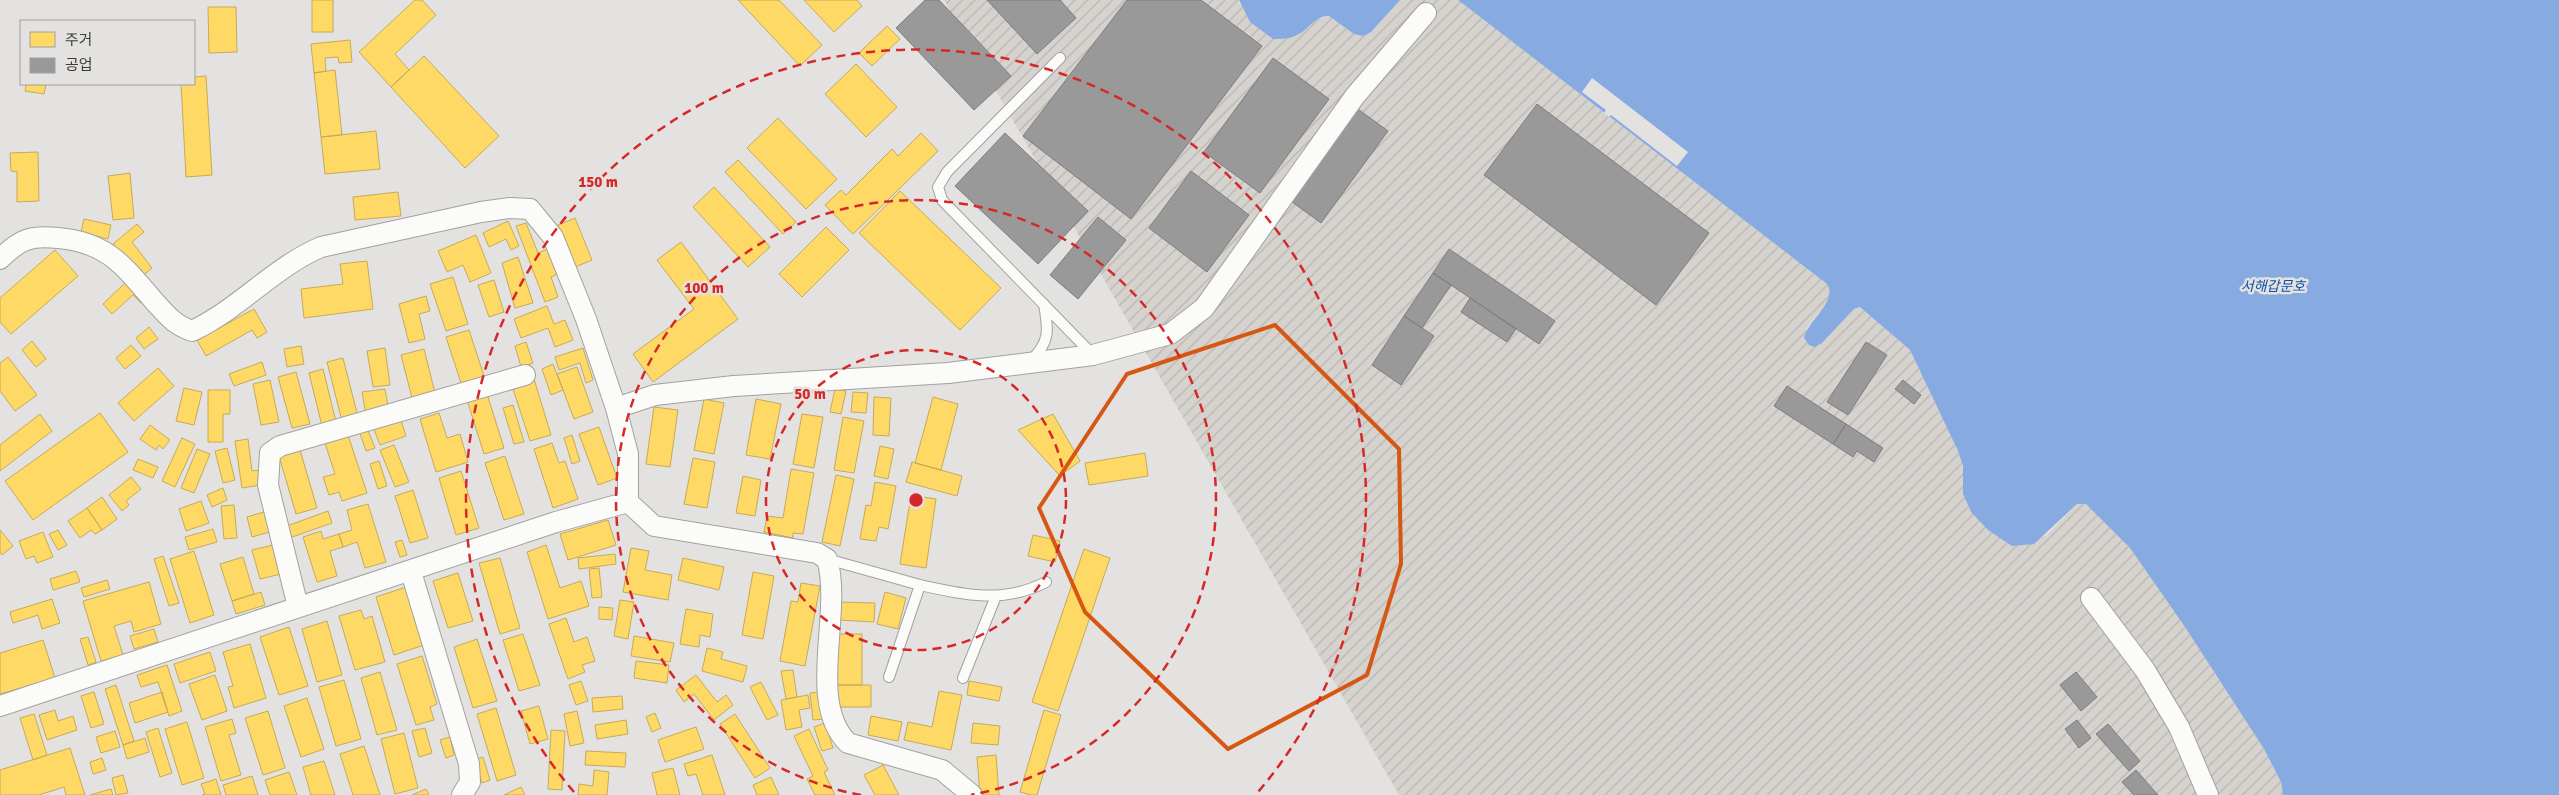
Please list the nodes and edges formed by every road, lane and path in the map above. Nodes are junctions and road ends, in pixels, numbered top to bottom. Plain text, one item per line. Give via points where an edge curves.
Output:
1 (1426, 14) dead end
2 (1060, 58) dead end
3 (0, 258) edge
4 (1044, 303) junction
5 (1093, 355) junction
6 (1028, 363) junction
7 (525, 375) dead end
8 (616, 408) junction
9 (628, 502) junction
10 (827, 559) junction
11 (411, 572) junction
12 (1046, 582) dead end
13 (920, 585) junction
14 (996, 596) junction
15 (2091, 598) dead end
16 (298, 607) junction
17 (889, 677) dead end
18 (962, 678) dead end
19 (0, 706) edge
20 (462, 795) edge
21 (972, 795) edge
22 (2208, 795) edge

1 - 5 street via 1355,96 1204,308 1170,334
2 - 4 lane via 947,172 938,186 942,200
3 - 8 street via 14,245 35,236 93,245 120,262 175,325 192,330 211,322 298,257 321,247 482,212 510,208 530,210 553,237 586,319
4 - 5 lane
4 - 6 lane via 1048,330 1042,350
5 - 6 street
6 - 8 street via 876,379 734,386 655,395
7 - 16 street via 280,446 270,453 268,485
8 - 9 street via 628,454
9 - 10 street via 654,526 817,553
9 - 11 street via 556,522
10 - 13 lane
10 - 21 street via 832,624 829,701 838,733 848,744 942,770
11 - 16 street
11 - 20 street via 470,764 470,782
12 - 14 lane via 1015,595
13 - 14 lane via 953,593
13 - 17 lane
14 - 18 lane
15 - 22 street via 2155,686 2179,727
16 - 19 street

